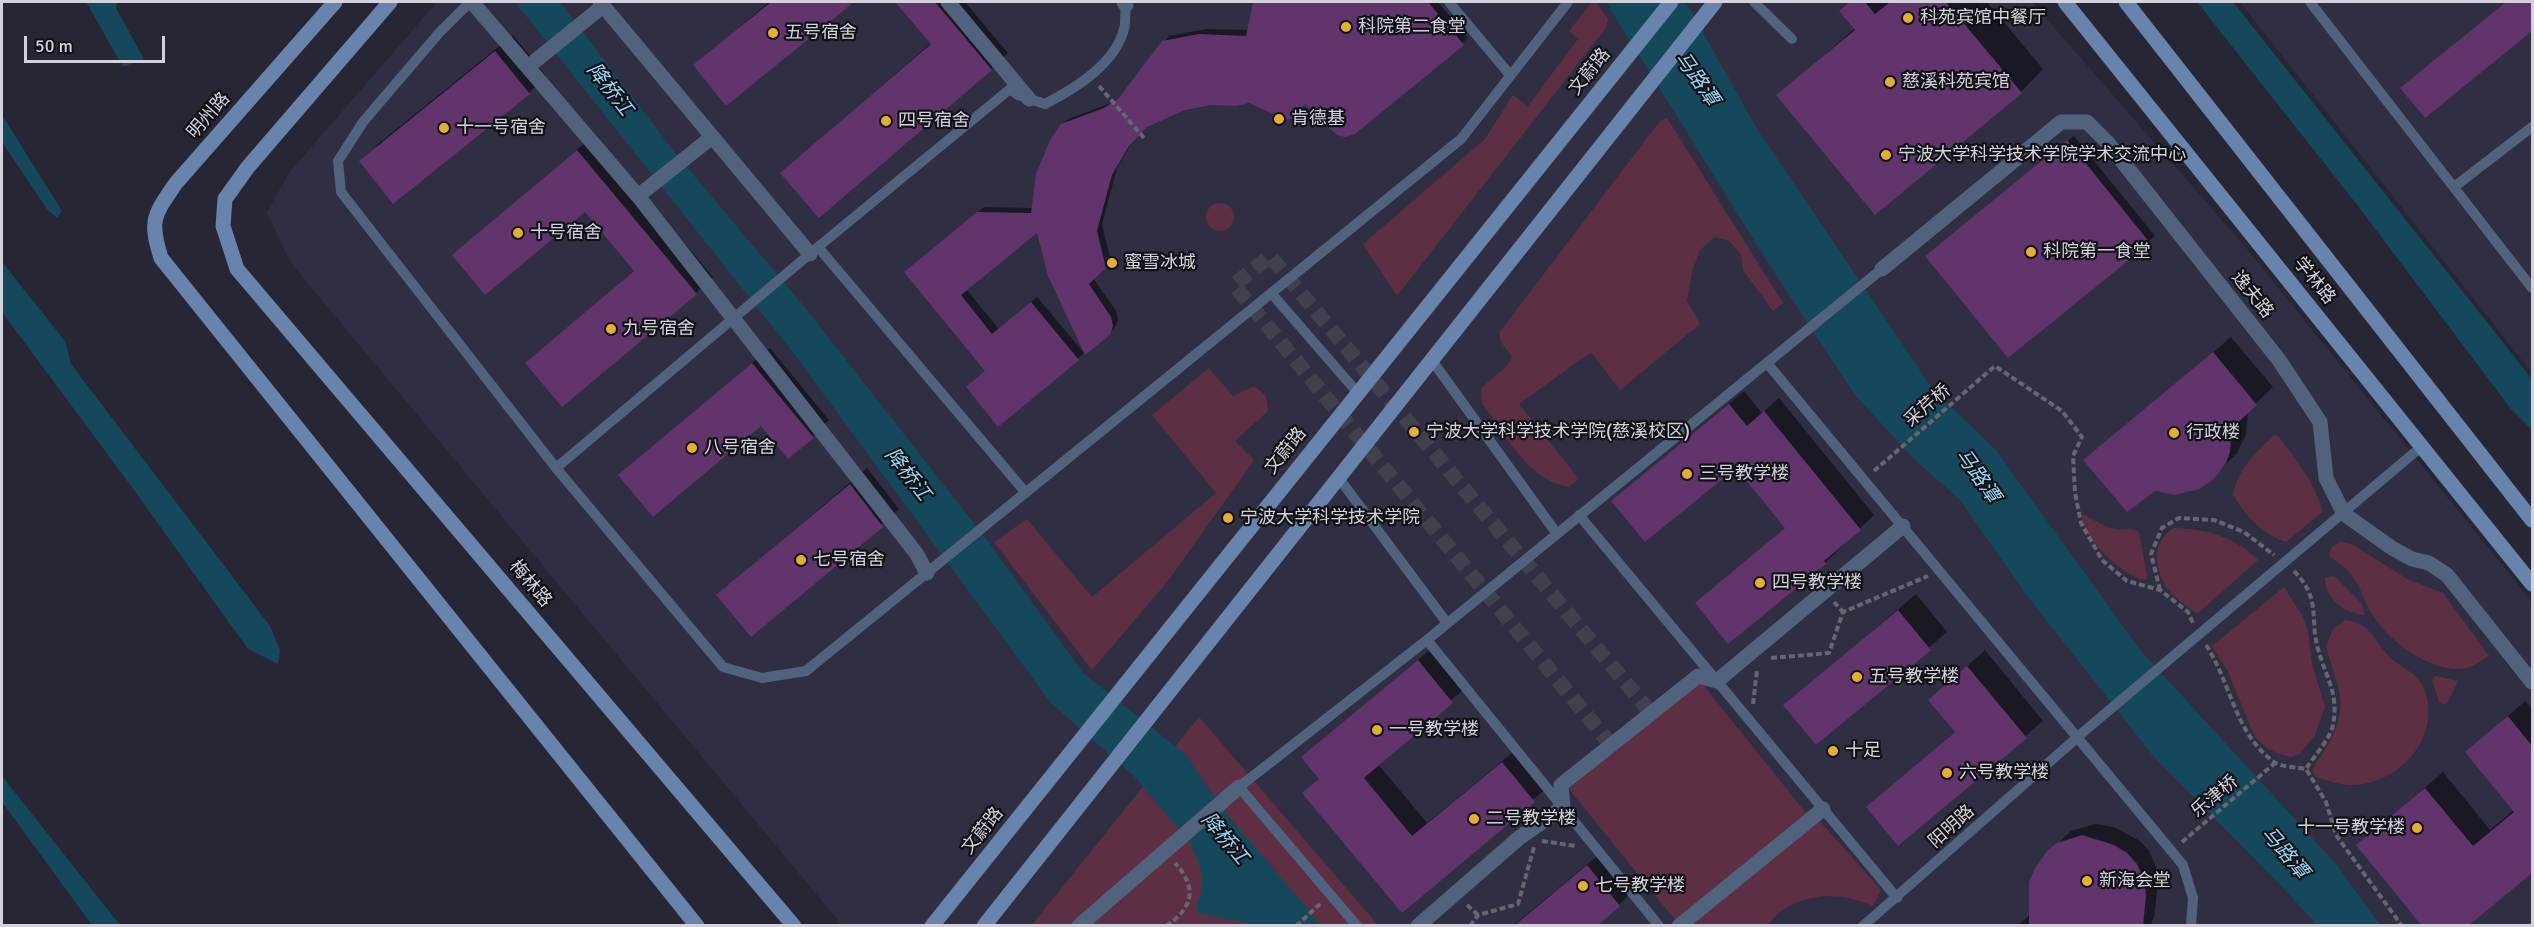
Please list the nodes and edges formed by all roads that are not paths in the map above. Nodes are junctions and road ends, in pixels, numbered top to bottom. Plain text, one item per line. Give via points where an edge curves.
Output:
1 (335, 2) edge
2 (390, 2) edge
3 (471, 2) edge
4 (948, 2) edge
5 (1449, 2) edge
6 (1568, 2) edge
7 (1671, 2) edge
8 (1754, 2) edge
9 (2065, 2) edge
10 (2126, 2) edge
11 (2310, 2) edge
12 (1126, 3) edge
13 (602, 4) edge
14 (1710, 7) edge
15 (1792, 39) dead end
16 (529, 66) junction
17 (1510, 75) junction
18 (1029, 99) junction
19 (2532, 127) edge
20 (712, 137) junction
21 (2454, 187) junction
22 (638, 196) junction
23 (814, 251) junction
24 (1882, 269) joint
25 (2531, 284) edge
26 (1272, 294) junction
27 (732, 318) junction
28 (1431, 359) junction
29 (1767, 363) junction
30 (1357, 392) junction
31 (2421, 447) junction
32 (556, 468) junction
33 (1338, 477) junction
34 (1026, 493) junction
35 (2344, 514) junction
36 (1579, 515) junction
37 (2532, 520) edge
38 (1903, 526) junction
39 (1557, 534) junction
40 (931, 570) junction
41 (2532, 584) edge
42 (1447, 623) junction
43 (1427, 640) junction
44 (1717, 681) junction
45 (2532, 682) edge
46 (2077, 738) junction
47 (1238, 788) junction
48 (1563, 807) junction
49 (1823, 809) junction
50 (1897, 898) junction
51 (697, 926) edge
52 (794, 926) edge
53 (932, 926) edge
54 (984, 926) edge
55 (1079, 926) edge
56 (1357, 926) edge
57 (1419, 926) edge
58 (1659, 926) edge
59 (1679, 926) edge
60 (1863, 926) edge
61 (2191, 926) edge

1 - 51 main road, 明州路 via 176,183 157,212 153,232 161,258
2 - 52 main road, 梅林路 via 225,199 223,226 237,269
3 - 16 street
3 - 32 lane via 439,33 363,122 338,161 341,192
4 - 18 street
5 - 17 lane
6 - 17 lane
7 - 30 main road, 文蔚路
8 - 15 lane
9 - 31 main road, 学林路
10 - 37 main road, 学林路
11 - 21 lane
12 - 18 lane via 1125,26 1117,48 1090,75 1045,104
13 - 16 street
13 - 20 street
14 - 28 main road
16 - 22 street
17 - 26 lane via 1461,139
18 - 23 lane via 1010,89
19 - 21 lane
20 - 22 street
20 - 23 street
21 - 25 lane
22 - 27 street
23 - 27 lane
23 - 34 lane
24 - 29 lane
24 - 35 street, 逸夫路 via 2061,122 2087,122 2108,142 2279,360 2320,422 2326,478
26 - 30 lane
26 - 34 lane
27 - 32 lane
27 - 40 street
28 - 33 main road
28 - 39 lane
29 - 36 lane
29 - 38 lane
30 - 53 main road, 文蔚路
31 - 35 lane, 阳明路
31 - 41 main road, 学林路
32 - 40 lane via 723,667 762,678 806,670
33 - 42 lane
33 - 54 main road
34 - 40 lane
35 - 45 street, 逸夫路 via 2392,548 2447,575
35 - 46 lane, 阳明路
36 - 39 lane
36 - 44 lane
38 - 44 street via 1759,652
38 - 46 lane
39 - 42 lane
42 - 43 lane
43 - 47 lane
43 - 48 lane
44 - 48 street via 1698,676 1561,784
44 - 49 lane
46 - 50 lane, 阳明路
46 - 61 lane via 2183,865 2193,898
47 - 55 street
47 - 56 lane
48 - 57 street via 1519,838
48 - 58 lane
49 - 50 lane
49 - 59 street
50 - 60 lane, 阳明路

